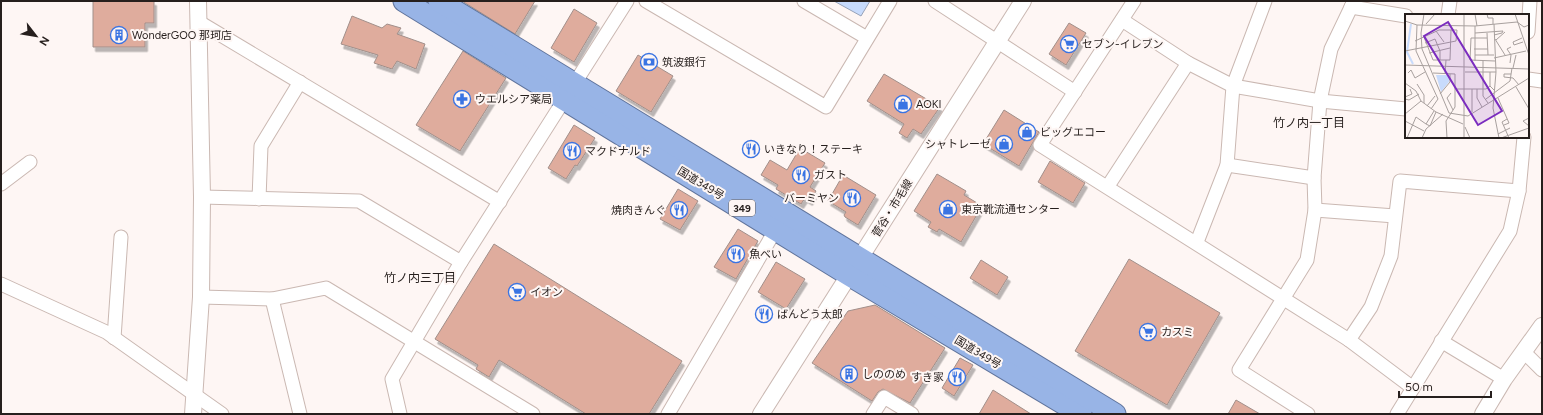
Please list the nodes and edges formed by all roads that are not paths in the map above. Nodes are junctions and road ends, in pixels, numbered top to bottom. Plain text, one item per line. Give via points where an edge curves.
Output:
1 (198, 1) edge
2 (404, 1) edge
3 (439, 1) edge
4 (627, 1) edge
5 (646, 1) edge
6 (804, 1) edge
7 (890, 1) edge
8 (935, 1) edge
9 (1023, 1) edge
10 (1134, 1) edge
11 (1265, 1) edge
12 (1450, 1) edge
13 (1530, 1) edge
14 (1353, 4) edge
15 (1448, 14) edge
16 (1405, 16) edge
17 (1529, 16) edge
18 (1122, 20) junction
19 (199, 22) junction
20 (867, 38) junction
21 (997, 41) junction
22 (1188, 64) junction
23 (1529, 79) edge
24 (1542, 81) edge
25 (300, 82) junction
26 (1234, 86) junction
27 (569, 91) junction
28 (1075, 92) junction
29 (1320, 101) junction
30 (1405, 109) edge
31 (1524, 138) edge
32 (30, 162) dead end
33 (1227, 165) junction
34 (1314, 178) junction
35 (1, 184) edge
36 (1108, 186) junction
37 (1519, 191) junction
38 (202, 197) junction
39 (259, 198) junction
40 (500, 202) junction
41 (1315, 210) junction
42 (1395, 216) junction
43 (776, 229) junction
44 (122, 237) dead end
45 (1197, 242) junction
46 (461, 262) junction
47 (855, 267) junction
48 (1, 284) edge
49 (201, 297) junction
50 (272, 299) junction
51 (1283, 299) junction
52 (1542, 326) edge
53 (114, 338) junction
54 (1349, 340) junction
55 (413, 341) junction
56 (1441, 341) junction
57 (1524, 352) junction
58 (1542, 370) edge
59 (1504, 379) junction
60 (1413, 388) junction
61 (194, 394) junction
62 (193, 414) edge
63 (222, 414) edge
64 (300, 414) edge
65 (400, 414) edge
66 (533, 414) edge
67 (668, 414) edge
68 (761, 414) edge
69 (873, 414) edge
70 (912, 414) edge
71 (1081, 414) edge
72 (1115, 414) edge
73 (1308, 414) edge
74 (1397, 414) edge
75 (1483, 414) edge

1 - 19 street
2 - 27 highway, 国道349号 / 349
3 - 27 highway, 国道349号 / 349
4 - 27 street
5 - 20 street via 826,107
6 - 20 street
7 - 20 street
8 - 21 street
9 - 21 street, 菅谷・市毛線
10 - 18 street
11 - 26 street
12 - 15 street
13 - 17 street
14 - 16 street
14 - 29 street via 1331,49
18 - 22 street
18 - 28 street
19 - 25 street
19 - 38 street
21 - 28 street
21 - 47 street, 菅谷・市毛線
22 - 26 street
22 - 36 street
23 - 24 street
25 - 39 street via 261,146
25 - 40 street
26 - 29 street
26 - 33 street
27 - 40 street
27 - 43 highway, 国道349号 / 349
27 - 47 highway, 国道349号 / 349
28 - 36 street via 1040,145
29 - 30 street
29 - 34 street
31 - 37 street
32 - 35 street
33 - 34 street
33 - 45 street
34 - 41 street
36 - 45 street
37 - 42 street via 1400,181
37 - 56 street via 1510,231
38 - 39 street
38 - 49 street
39 - 46 street via 359,201
40 - 46 street
41 - 42 street
41 - 51 street via 1306,260
42 - 54 street via 1391,256 1371,307
43 - 47 highway, 国道349号 / 349
43 - 67 street
44 - 53 street
45 - 51 street
46 - 55 street
47 - 68 street, 菅谷・市毛線
47 - 71 highway, 国道349号 / 349
47 - 72 highway, 国道349号 / 349
48 - 53 street
49 - 50 street
49 - 61 street
50 - 55 street via 326,288
50 - 64 street
51 - 54 street
51 - 73 street via 1239,370
52 - 57 street
53 - 61 street
54 - 60 street
55 - 65 street via 392,379
55 - 66 street
56 - 59 street
56 - 60 street
57 - 58 street
57 - 59 street
59 - 75 street
60 - 74 street
61 - 62 street
61 - 63 street
69 - 70 street via 884,397

